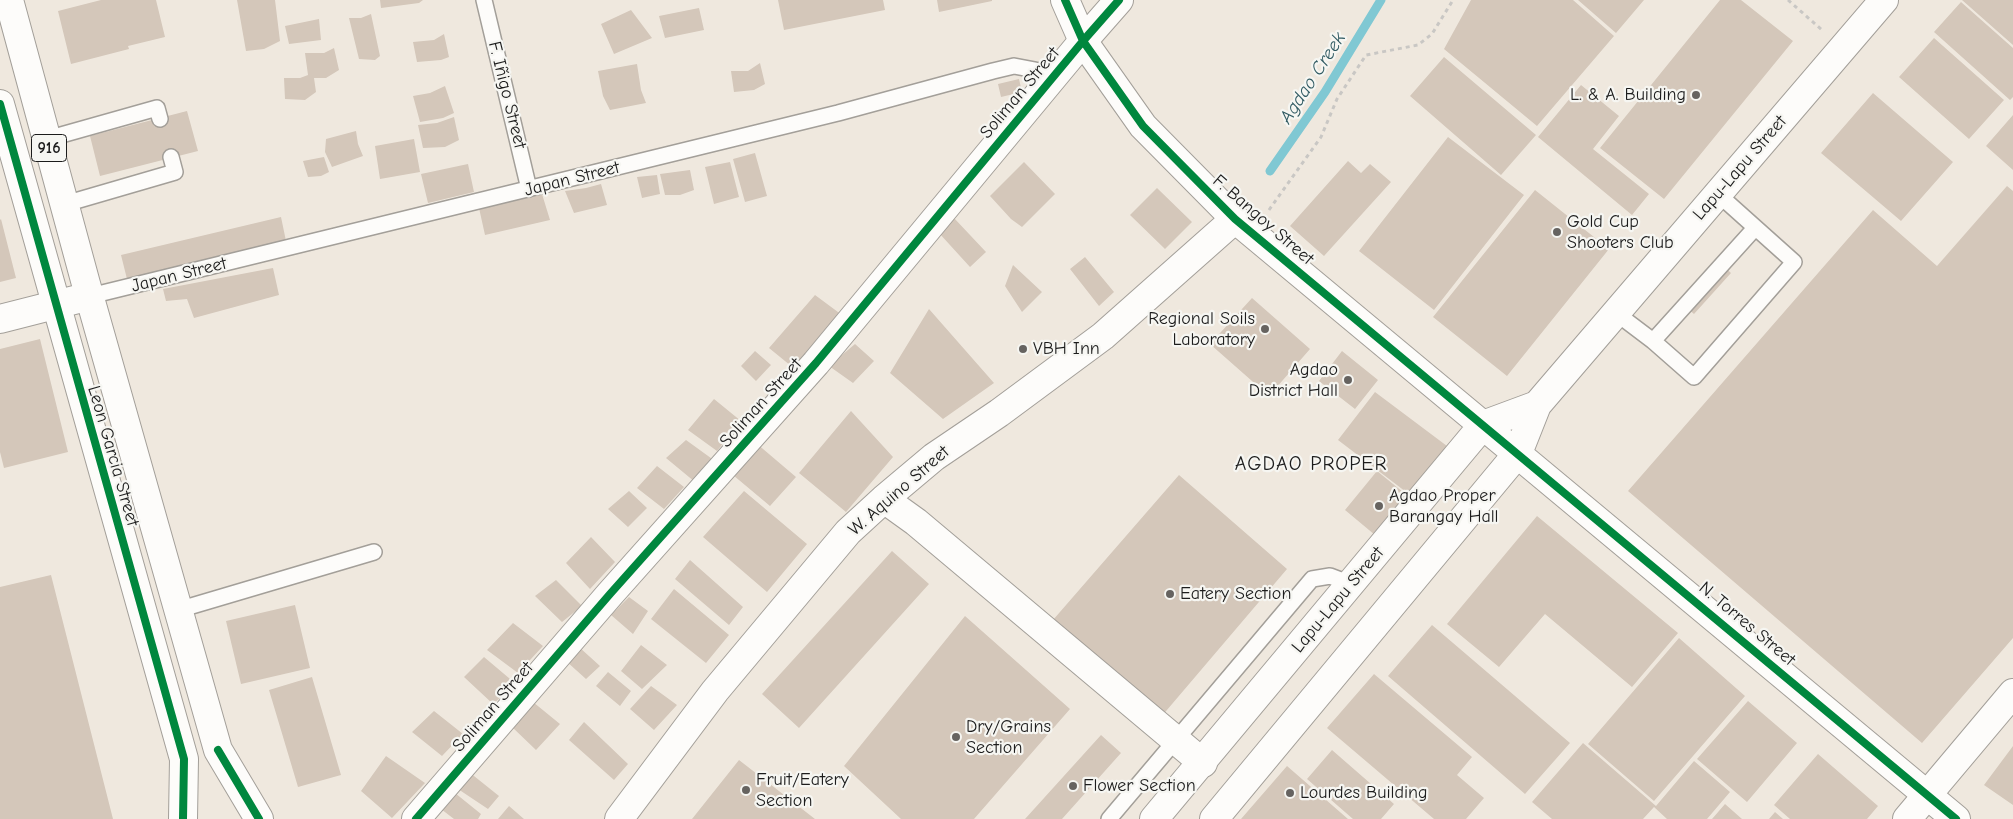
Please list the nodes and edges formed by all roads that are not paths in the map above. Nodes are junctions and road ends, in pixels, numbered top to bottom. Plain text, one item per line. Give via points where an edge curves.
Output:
1 (9, 0) edge
2 (484, 0) edge
3 (1065, 0) edge
4 (1119, 0) edge
5 (1884, 0) edge
6 (1083, 41) junction
7 (1053, 77) junction
8 (0, 104) edge
9 (160, 118) dead end
10 (47, 140) junction
11 (171, 157) dead end
12 (530, 189) junction
13 (1718, 194) junction
14 (65, 204) junction
15 (1244, 226) junction
16 (1755, 228) junction
17 (90, 296) junction
18 (55, 304) junction
19 (1616, 313) junction
20 (0, 319) edge
21 (1653, 341) junction
22 (1537, 405) junction
23 (1483, 425) junction
24 (1518, 453) junction
25 (884, 499) junction
26 (374, 552) dead end
27 (1352, 584) junction
28 (178, 610) junction
29 (2013, 693) edge
30 (1177, 740) junction
31 (218, 750) junction
32 (184, 759) junction
33 (1203, 763) junction
34 (1927, 794) junction
35 (183, 819) edge
36 (200, 819) edge
37 (236, 819) edge
38 (259, 819) edge
39 (416, 819) edge
40 (619, 819) edge
41 (1109, 819) edge
42 (1154, 819) edge
43 (1214, 819) edge
44 (1907, 819) edge
45 (1956, 819) edge

1 - 10 street, Leon Garcia Street / 916
2 - 12 lane, F. Iñigo Street
3 - 6 street, F. Bangoy Street
4 - 6 street, Soliman Street
5 - 13 street, Lapu-Lapu Street
6 - 7 street, Soliman Street
6 - 15 street, F. Bangoy Street via 1143,126
7 - 12 lane, Japan Street via 1014,66
7 - 39 street, Soliman Street via 816,363 610,594
8 - 18 street, Leon Garcia Street / 916
9 - 10 lane via 157,108
10 - 14 street, Leon Garcia Street / 916
11 - 14 lane via 175,172
12 - 17 lane, Japan Street
13 - 16 lane
13 - 19 street, Lapu-Lapu Street
14 - 17 street, Leon Garcia Street / 916
15 - 23 street, F. Bangoy Street
15 - 25 street, W. Aquino Street
16 - 21 lane
16 - 21 lane via 1794,262 1694,377
17 - 18 street
17 - 28 street, Leon Garcia Street / 916
18 - 20 street
18 - 32 street, Leon Garcia Street / 916
19 - 21 lane
19 - 22 street, Lapu-Lapu Street
22 - 23 street, Lapu-Lapu Street
22 - 24 street, Lapu-Lapu Street
23 - 24 street, F. Bangoy Street
23 - 27 street, Lapu-Lapu Street
24 - 34 street, N. Torres Street
24 - 43 street, Lapu-Lapu Street
25 - 30 street via 916,522
25 - 40 street, W. Aquino Street via 848,532 715,691
26 - 28 lane
27 - 30 lane via 1330,576 1312,579
27 - 33 street, Lapu-Lapu Street
28 - 31 street, Leon Garcia Street / 916
29 - 34 street
30 - 33 street
30 - 41 lane
31 - 37 street
31 - 38 street, Leon Garcia Street / 916
32 - 35 street, Leon Garcia Street / 916
32 - 36 street
33 - 42 street, Lapu-Lapu Street
34 - 44 street
34 - 45 street, N. Torres Street

